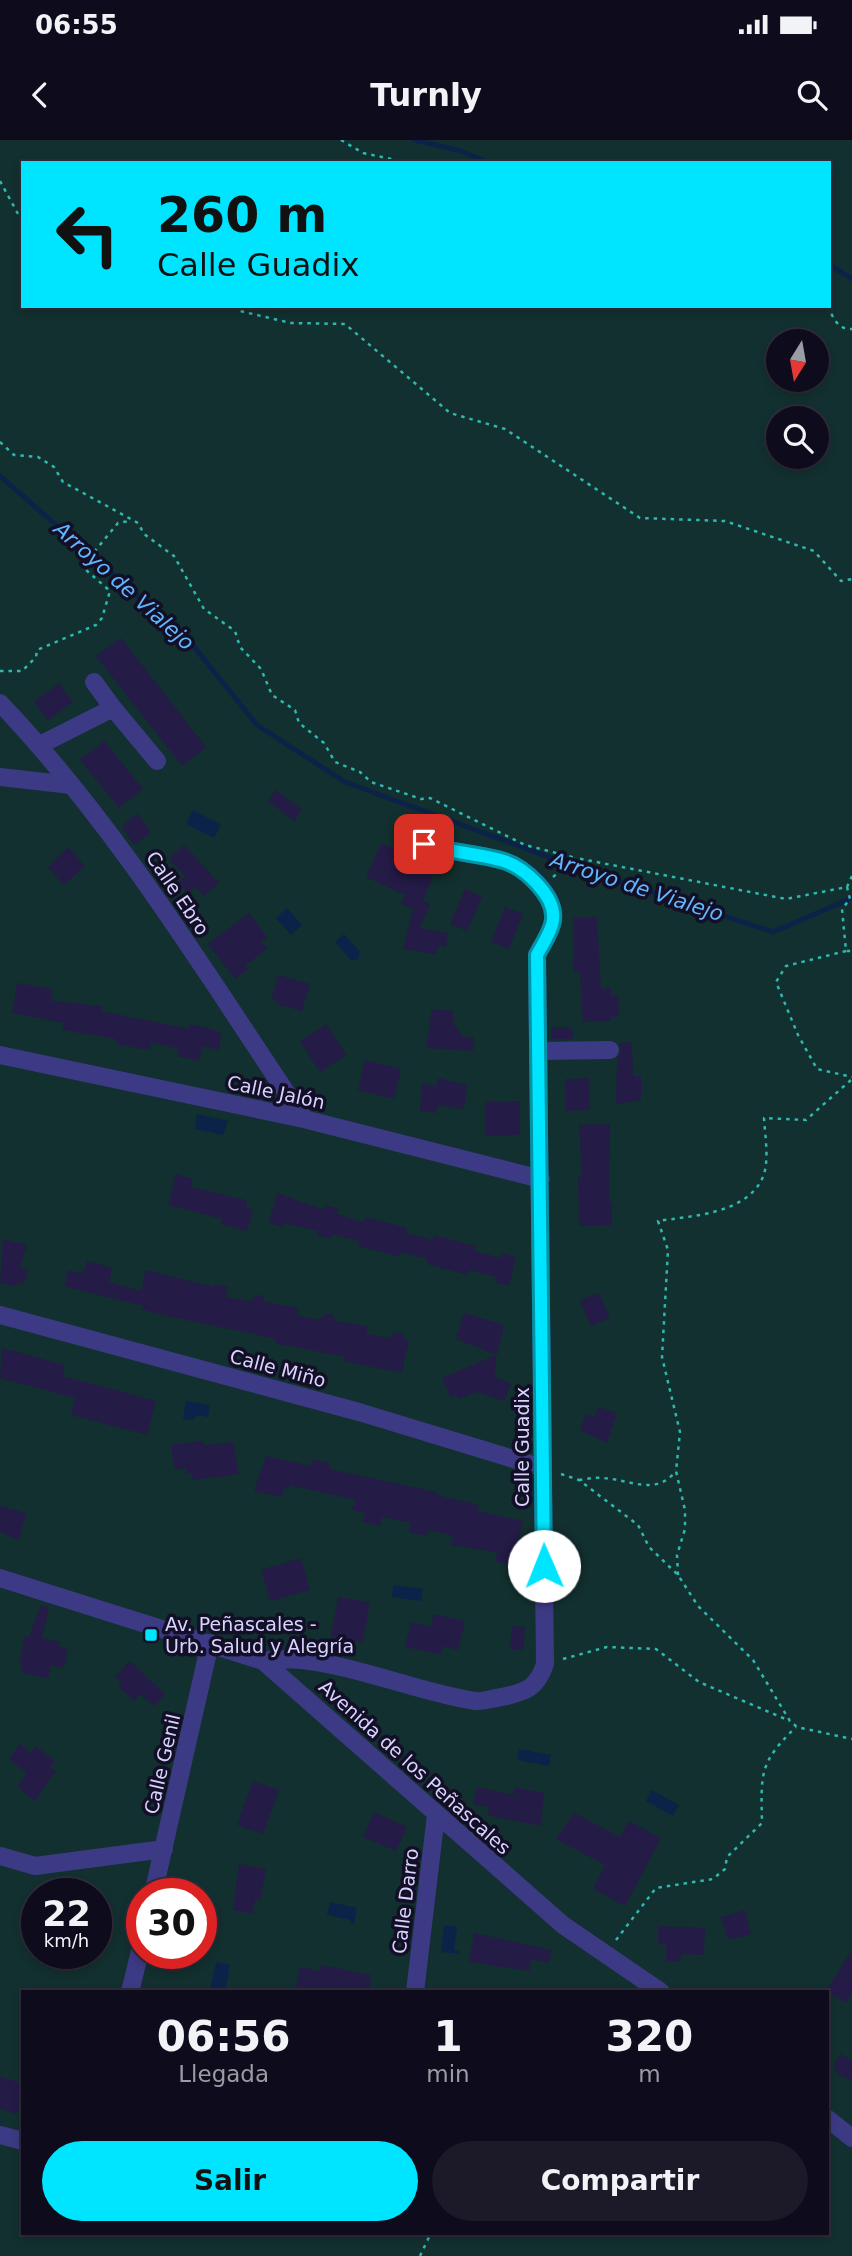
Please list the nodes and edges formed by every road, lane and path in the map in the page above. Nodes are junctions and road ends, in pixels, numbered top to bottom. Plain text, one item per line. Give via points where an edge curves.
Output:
1 (341, 140) edge
2 (401, 161) edge
3 (0, 181) edge
4 (21, 219) edge
5 (236, 308) edge
6 (829, 308) edge
7 (852, 329) edge
8 (0, 442) edge
9 (121, 513) junction
10 (130, 521) junction
11 (118, 523) junction
12 (852, 579) edge
13 (0, 671) edge
14 (94, 682) dead end
15 (0, 703) edge
16 (113, 708) junction
17 (40, 745) junction
18 (157, 761) dead end
19 (0, 776) edge
20 (71, 785) junction
21 (424, 844) dead end
22 (576, 858) junction
23 (852, 876) edge
24 (542, 887) junction
25 (847, 887) junction
26 (846, 951) junction
27 (852, 951) edge
28 (610, 1050) dead end
29 (538, 1051) junction
30 (0, 1055) edge
31 (852, 1078) edge
32 (304, 1119) junction
33 (541, 1179) junction
34 (0, 1315) edge
35 (543, 1468) junction
36 (676, 1471) junction
37 (579, 1480) junction
38 (678, 1575) junction
39 (0, 1578) edge
40 (210, 1643) junction
41 (263, 1661) junction
42 (545, 1664) junction
43 (790, 1721) junction
44 (797, 1727) junction
45 (852, 1739) edge
46 (436, 1815) junction
47 (164, 1849) junction
48 (0, 1856) edge
49 (157, 1878) edge
50 (606, 1954) junction
51 (136, 1969) edge
52 (130, 1990) edge
53 (415, 1990) edge
54 (658, 1990) edge
55 (829, 2120) edge
56 (852, 2138) edge
57 (430, 2235) edge
58 (420, 2256) edge

1 - 2 path via 363,153
3 - 4 path
5 - 12 path via 291,323 345,324 450,413 505,429 640,518 725,522 814,551 841,581
6 - 7 path via 834,321
8 - 9 path via 14,455 38,457 54,467 63,482
9 - 10 path
9 - 11 path
10 - 11 path
10 - 22 path via 174,556 204,610 235,631 240,647 261,670 272,695 295,710 299,723 324,743 334,762 360,772 371,782 430,799 525,845
11 - 13 path via 85,563 86,570 110,591 102,618 96,625 37,650 22,671
14 - 16 street
15 - 17 street, Calle Ebro
16 - 17 street
16 - 18 street
17 - 20 street, Calle Ebro
19 - 20 street
20 - 32 street, Calle Ebro via 120,845
21 - 24 street via 506,862
22 - 24 path
22 - 25 path via 786,899
23 - 25 path
24 - 29 street, Calle Guadix via 552,904 553,922 537,955
25 - 26 path via 850,899 842,909
26 - 27 path
26 - 31 path via 786,966 776,982 817,1069
28 - 29 street
29 - 33 street, Calle Guadix
30 - 32 street, Calle Jalón
31 - 36 path via 806,1120 764,1118 762,1179 736,1206 658,1221 668,1250 662,1357 680,1432
32 - 33 street, Calle Jalón
33 - 35 street, Calle Guadix
34 - 35 street, Calle Miño via 359,1412
35 - 37 path
35 - 42 street, Calle Guadix
36 - 37 path via 667,1482 654,1486 600,1477
36 - 38 path via 685,1529 677,1555
37 - 38 path via 638,1525 649,1547
38 - 43 path via 698,1606 753,1660
39 - 40 street, Avenida de los Peñascales
40 - 41 street, Avenida de los Peñascales
40 - 47 street, Calle Genil
41 - 42 street via 311,1662 478,1701 526,1692 540,1681
41 - 46 street, Avenida de los Peñascales
42 - 43 path via 607,1647 656,1649 699,1682
43 - 44 path
44 - 45 path
44 - 50 path via 772,1751 761,1775 762,1822 727,1857 725,1870 713,1879 656,1888
46 - 50 street, Avenida de los Peñascales via 563,1925
46 - 53 street, Calle Darro
47 - 48 street via 35,1866
47 - 49 street, Calle Genil
50 - 54 street, Avenida de los Peñascales
51 - 52 street
55 - 56 street
57 - 58 path

